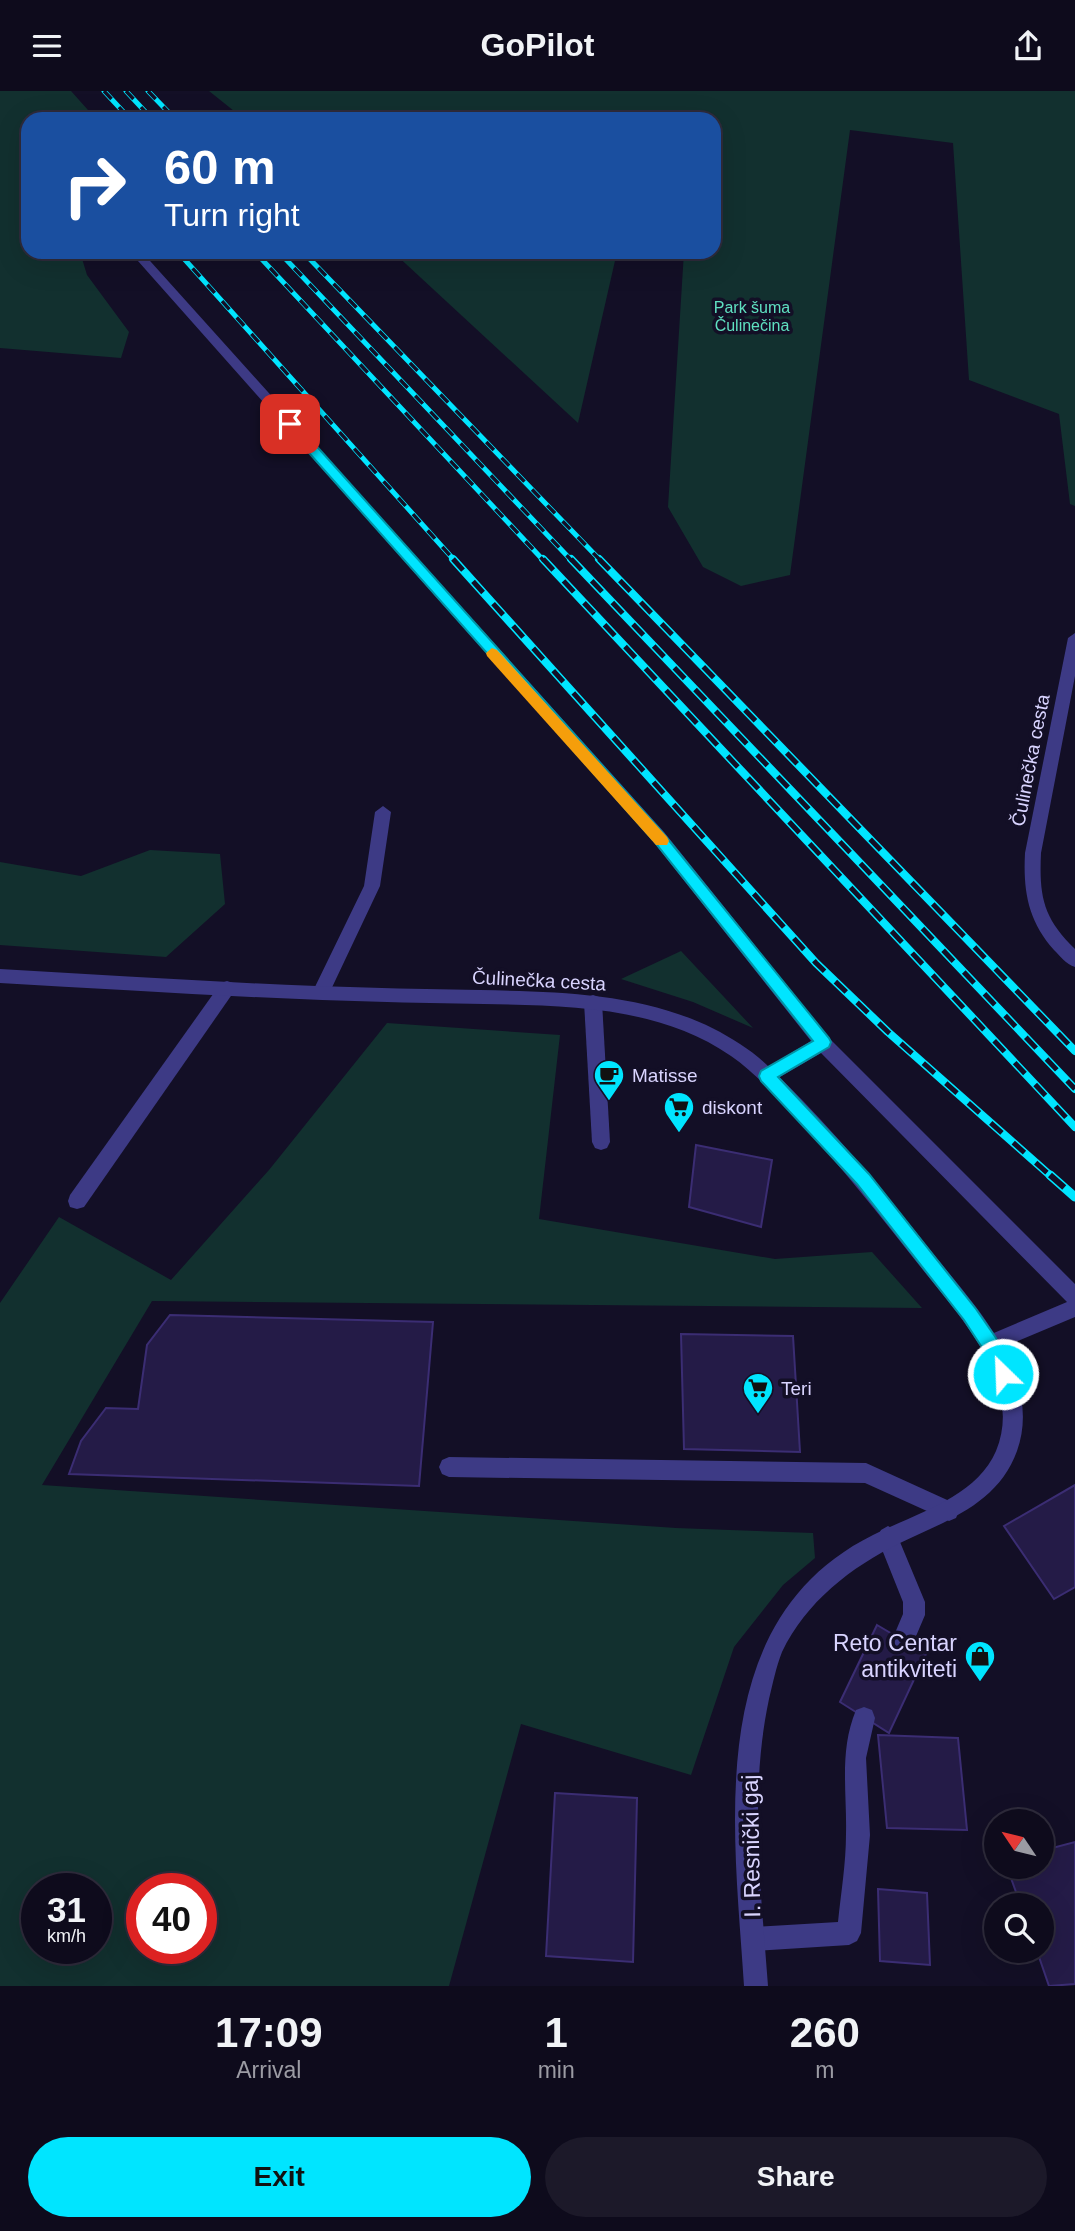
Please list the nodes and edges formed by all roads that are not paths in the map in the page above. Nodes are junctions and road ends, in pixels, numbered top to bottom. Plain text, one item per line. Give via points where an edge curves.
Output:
1 (142, 259) edge
2 (1075, 638) edge
3 (383, 812) dead end
4 (1075, 960) edge
5 (0, 976) edge
6 (227, 988) junction
7 (321, 993) junction
8 (593, 1002) junction
9 (823, 1042) junction
10 (767, 1076) junction
11 (601, 1142) dead end
12 (77, 1201) dead end
13 (1075, 1297) edge
14 (1075, 1308) edge
15 (989, 1343) junction
16 (1007, 1448) joint
17 (449, 1468) dead end
18 (949, 1511) junction
19 (888, 1538) junction
20 (903, 1640) dead end
21 (864, 1718) dead end
22 (753, 1939) junction
23 (756, 1986) edge

1 - 9 street via 658,837
2 - 4 street, Čulinečka cesta via 1031,878 1034,908
3 - 7 street via 372,886
5 - 6 street, Čulinečka cesta
6 - 7 street, Čulinečka cesta
6 - 12 street
7 - 8 street, Čulinečka cesta
8 - 10 street, Čulinečka cesta via 697,1028 736,1050
8 - 11 street
9 - 10 street
9 - 13 street
10 - 15 street, Čulinečka cesta via 848,1159
14 - 15 street
15 - 16 street, Čulinečka cesta via 1014,1409
16 - 18 street, I. Resnički gaj via 992,1475
17 - 18 street via 866,1473
18 - 19 street, I. Resnički gaj
19 - 20 street via 914,1602 914,1615
19 - 22 street, I. Resnički gaj via 847,1560 819,1584 793,1613 771,1649 755,1710 745,1800
21 - 22 street via 855,1758 858,1835 849,1933
22 - 23 street, I. Resnički gaj

